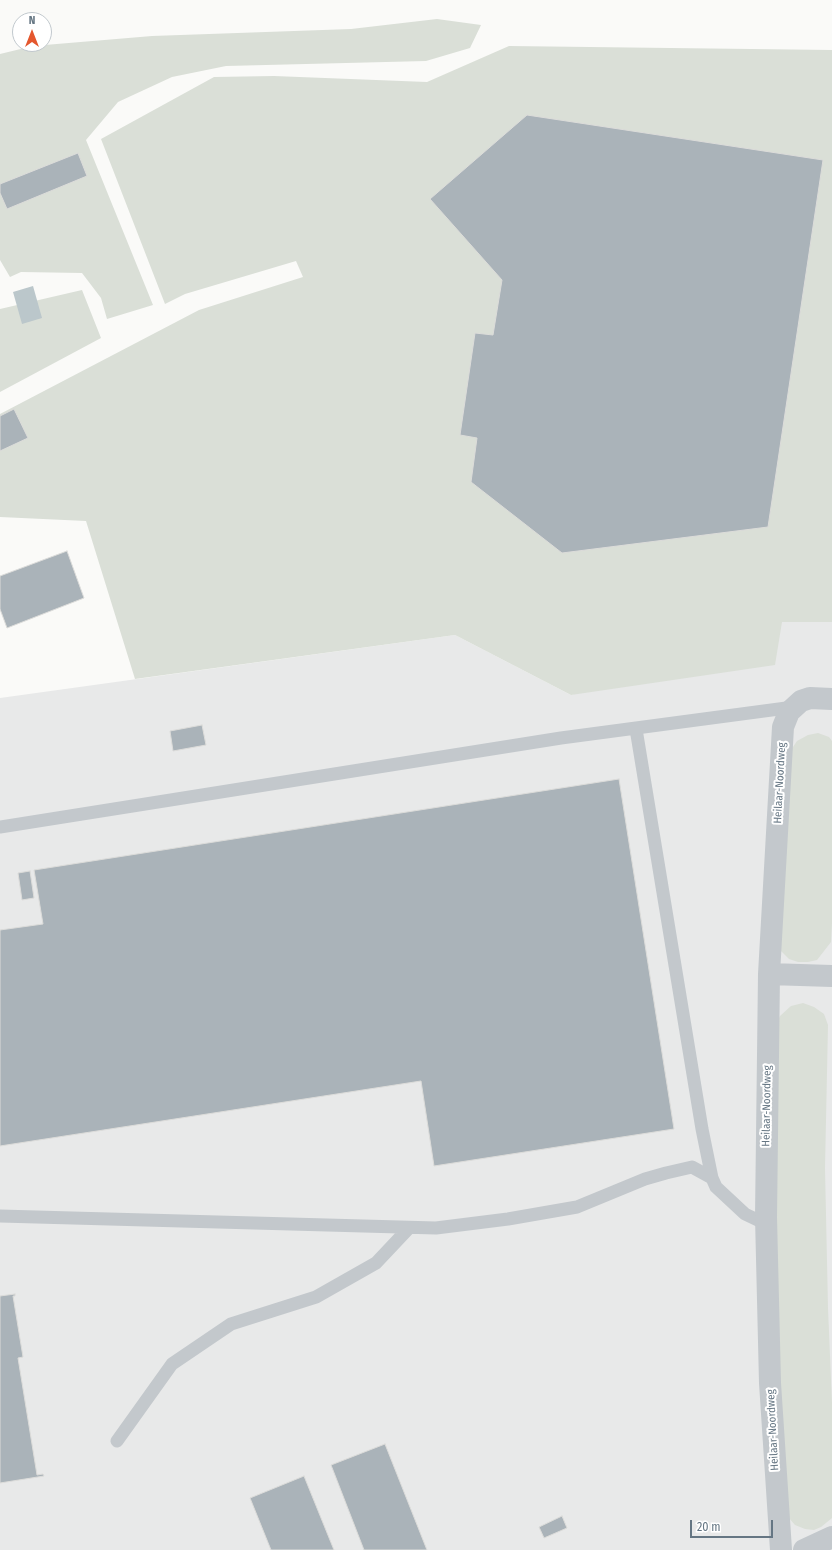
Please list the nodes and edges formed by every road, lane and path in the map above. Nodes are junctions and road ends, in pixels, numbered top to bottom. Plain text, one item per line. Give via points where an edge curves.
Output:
1 (832, 699) edge
2 (794, 706) junction
3 (636, 729) junction
4 (0, 827) edge
5 (769, 974) junction
6 (832, 976) edge
7 (712, 1178) junction
8 (0, 1216) edge
9 (766, 1224) junction
10 (409, 1228) junction
11 (117, 1441) dead end
12 (832, 1537) edge
13 (781, 1550) edge
14 (804, 1550) edge

1 - 2 street via 810,698
2 - 3 lane
2 - 5 street, Heilaar-Noordweg via 788,712 783,727
3 - 4 lane via 561,738
3 - 7 lane
5 - 6 street
5 - 9 street, Heilaar-Noordweg
7 - 9 lane via 716,1187 745,1214
7 - 10 lane via 692,1167 645,1179 577,1207 469,1224
8 - 10 lane
9 - 13 street, Heilaar-Noordweg via 770,1383
10 - 11 lane via 376,1263 316,1297 231,1324 172,1364
12 - 14 street

